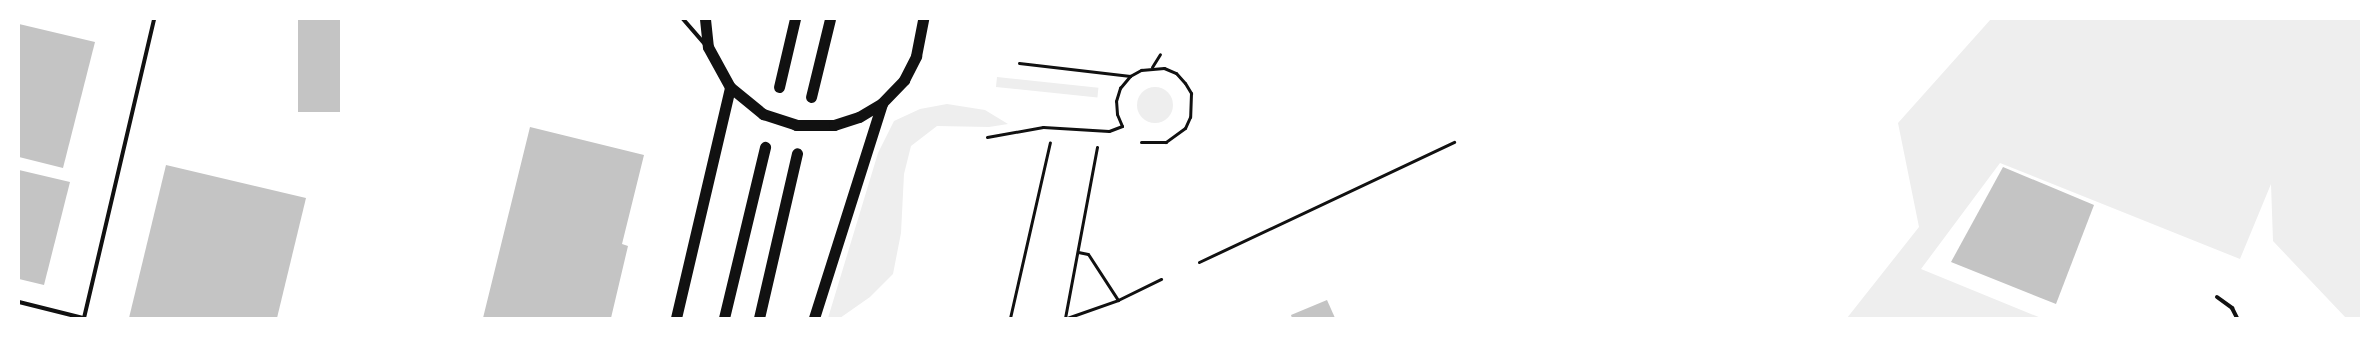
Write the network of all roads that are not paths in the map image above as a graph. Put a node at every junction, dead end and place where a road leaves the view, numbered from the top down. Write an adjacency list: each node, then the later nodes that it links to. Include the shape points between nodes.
1 (154, 19): 29 (street)
2 (683, 19): 7 (street)
3 (705, 19): 7 (highway)
4 (795, 19): 13 (highway)
5 (830, 19): 14 (highway)
6 (923, 19): 15 (highway, via 916,56 904,80)
7 (708, 47): 12 (highway)
8 (1160, 54): 10 (lane)
9 (1019, 63): 11 (lane)
10 (1152, 67): 11 (lane); 18 (lane, via 1176,73 1185,83 1192,105 1185,128 1176,136 1166,142)
11 (1130, 76): 16 (lane, via 1120,88 1116,101 1117,114 1122,126 1109,131 1044,127)
12 (730, 86): 15 (highway, via 763,114 796,126 834,125 859,117); 30 (highway)
13 (779, 87)
14 (811, 97)
15 (882, 103): 33 (highway)
16 (987, 137)
17 (1050, 142): 34 (lane)
18 (1141, 142)
19 (1454, 142): 24 (lane)
20 (765, 147): 31 (highway)
21 (1097, 147): 23 (lane)
22 (797, 153): 32 (highway)
23 (1078, 252): 27 (lane, via 1088,254); 35 (lane)
24 (1199, 262)
25 (1161, 279): 27 (lane)
26 (2217, 297): 36 (street, via 2232,308)
27 (1118, 300): 35 (lane)
28 (19, 302): 29 (street)
29 (83, 318)
30 (676, 318)
31 (724, 318)
32 (759, 318)
33 (814, 318)
34 (1010, 318)
35 (1066, 318)
36 (2237, 318)

